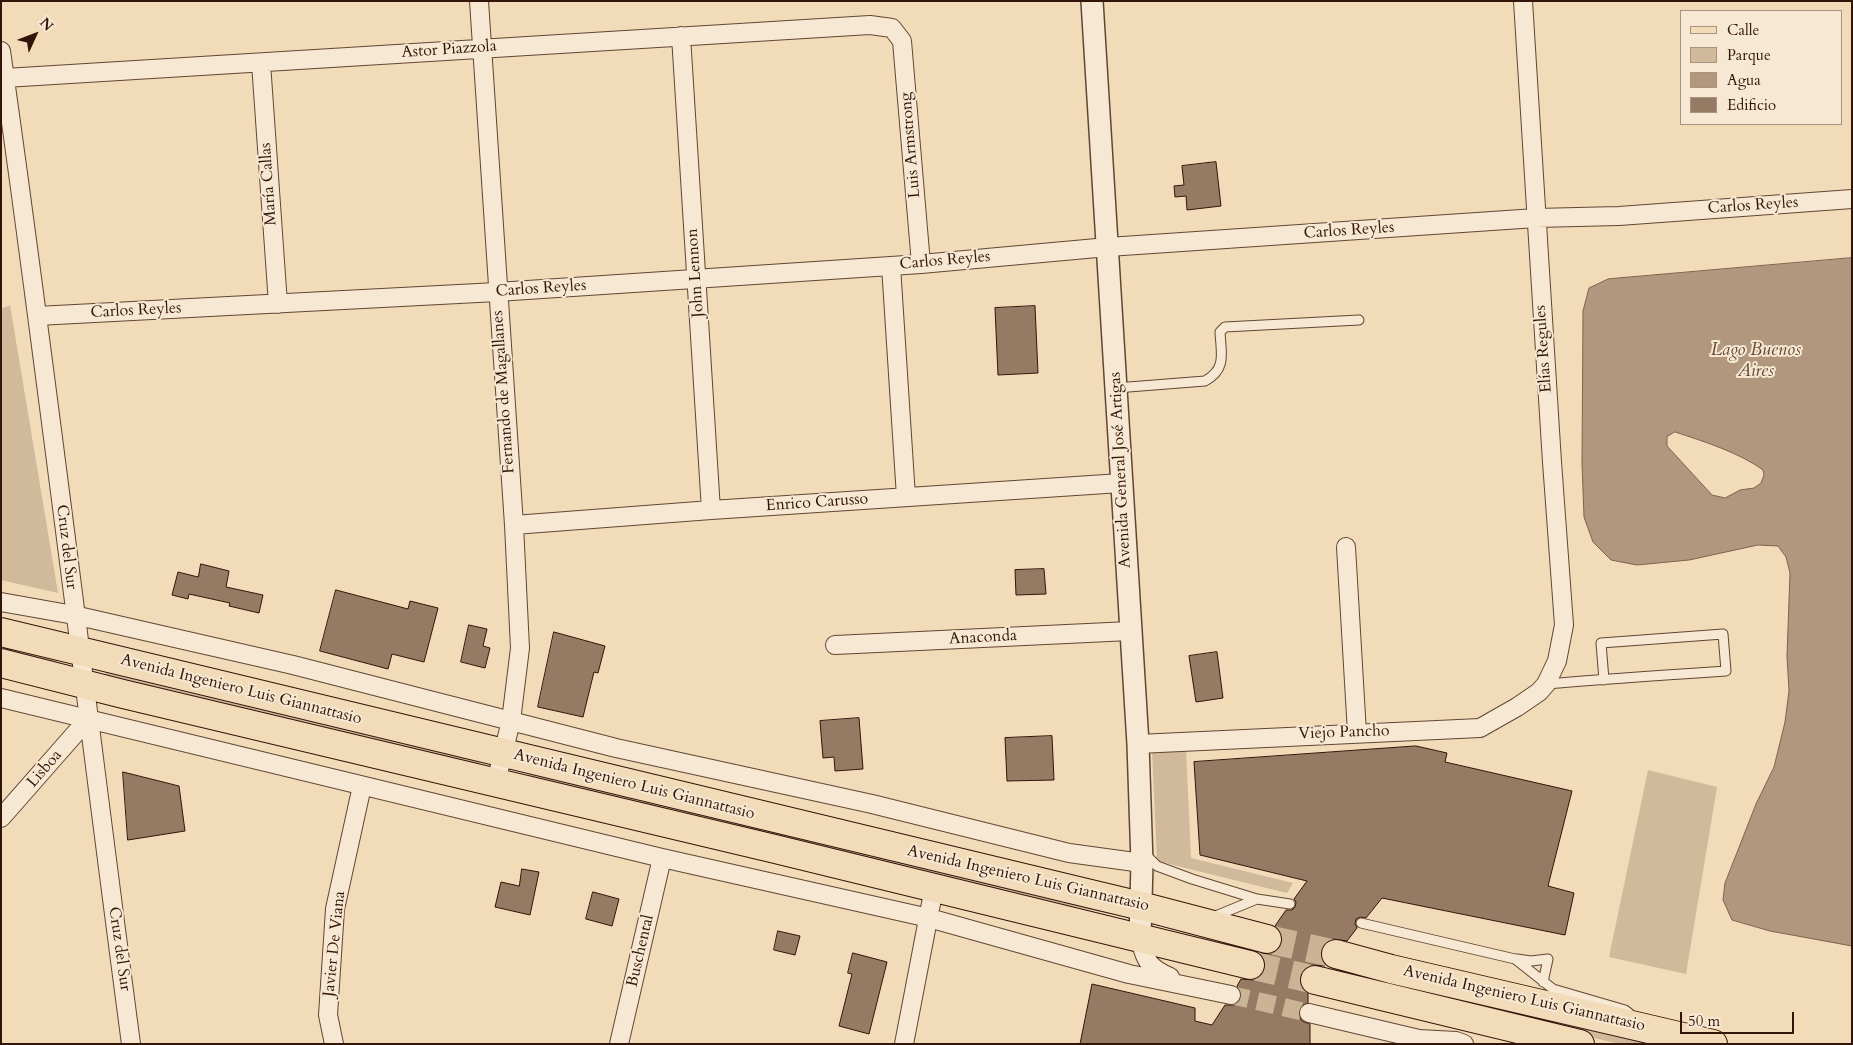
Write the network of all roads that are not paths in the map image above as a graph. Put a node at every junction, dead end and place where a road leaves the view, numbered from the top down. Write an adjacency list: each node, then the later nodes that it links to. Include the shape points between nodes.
1 (479, 1): 6 (street, Fernando de Magallanes)
2 (1092, 1): 12 (street, Avenida General José Artigas)
3 (1523, 1): 11 (street, Elías Regules)
4 (892, 28): 5 (street, Astor Piazzola, via 870,25); 13 (street, Luis Armstrong, via 902,41)
5 (681, 36): 6 (street, Astor Piazzola); 15 (street, John Lennon)
6 (482, 48): 8 (street, Astor Piazzola); 16 (street, Fernando de Magallanes)
7 (1, 50): 9 (street, Cruz del Sur)
8 (261, 63): 9 (street, Astor Piazzola); 17 (street, María Callas)
9 (5, 78): 18 (street, Cruz del Sur)
10 (1852, 199): 11 (street, Carlos Reyles, via 1619,216)
11 (1536, 218): 12 (street, Carlos Reyles); 35 (street, Elías Regules, via 1564,625 1557,661)
12 (1108, 247): 13 (street, Carlos Reyles); 20 (street, Avenida General José Artigas)
13 (921, 264): 14 (street, Carlos Reyles)
14 (891, 266): 15 (street, Carlos Reyles); 22 (street)
15 (696, 279): 16 (street, Carlos Reyles); 23 (street, John Lennon)
16 (497, 292): 17 (street, Carlos Reyles); 24 (street, Fernando de Magallanes)
17 (278, 304): 18 (street, Carlos Reyles)
18 (38, 316): 27 (street, Cruz del Sur)
19 (1359, 320): 20 (lane, via 1225,327 1220,332 1221,364 1210,379)
20 (1116, 388): 21 (street, Avenida General José Artigas)
21 (1121, 483): 22 (street, Enrico Carusso); 28 (street, Avenida General José Artigas)
22 (906, 497): 23 (street, Enrico Carusso)
23 (711, 510): 24 (street, Enrico Carusso)
24 (514, 525): 38 (street, Fernando de Magallanes, via 520,648)
25 (1346, 547): 39 (street)
26 (1, 602): 27 (street, Avenida Ingeniero Luis Giannattasio)
27 (74, 615): 31 (street, Cruz del Sur); 38 (street, Avenida Ingeniero Luis Giannattasio)
28 (1130, 631): 30 (street, Anaconda); 40 (street, Avenida General José Artigas)
29 (1, 632): 31 (main road, Avenida Ingeniero Luis Giannattasio)
30 (835, 645)
31 (80, 651): 34 (street, Cruz del Sur); 42 (main road, Avenida Ingeniero Luis Giannattasio)
32 (1, 663): 34 (main road, Avenida Ingeniero Luis Giannattasio)
33 (1604, 680): 33 (lane, via 1726,671 1723,634 1601,643); 35 (lane)
34 (84, 683): 37 (street, Cruz del Sur); 43 (main road, Avenida Ingeniero Luis Giannattasio)
35 (1543, 688): 39 (street, Viejo Pancho, via 1480,728)
36 (1, 698): 37 (street)
37 (88, 719): 45 (street); 46 (street, Lisboa); 68 (street, Cruz del Sur)
38 (511, 721): 41 (street, Avenida Ingeniero Luis Giannattasio); 42 (street, Fernando de Magallanes)
39 (1357, 733): 40 (street, Viejo Pancho)
40 (1138, 744): 47 (street, Avenida General José Artigas)
41 (616, 748): 44 (street); 47 (street, Avenida Ingeniero Luis Giannattasio, via 872,804 1069,853)
42 (503, 753): 43 (street, Fernando de Magallanes); 44 (main road, Avenida Ingeniero Luis Giannattasio)
43 (496, 782): 49 (main road, Avenida Ingeniero Luis Giannattasio)
44 (625, 783): 52 (main road, Avenida Ingeniero Luis Giannattasio)
45 (362, 786): 48 (street); 69 (street, Javier De Viana, via 335,909 328,1016)
46 (1, 818)
47 (1142, 856): 50 (lane, via 1158,866); 52 (street, Avenida General José Artigas)
48 (662, 858): 53 (street); 70 (street, Buschental)
49 (934, 888): 53 (street); 56 (main road, Avenida Ingeniero Luis Giannattasio)
50 (1257, 899): 51 (lane); 54 (lane)
51 (1290, 904)
52 (1141, 906): 54 (main road, Avenida Ingeniero Luis Giannattasio); 56 (street, Avenida General José Artigas)
53 (929, 918): 63 (street, via 1129,974); 71 (street)
54 (1202, 921): 57 (main road, Avenida Ingeniero Luis Giannattasio)
55 (1362, 923): 59 (lane)
56 (1140, 939): 60 (main road, Avenida Ingeniero Luis Giannattasio); 63 (street, via 1149,965 1160,974)
57 (1267, 939)
58 (1336, 954): 66 (main road, Avenida Ingeniero Luis Giannattasio)
59 (1515, 959): 62 (lane); 62 (lane, via 1548,959)
60 (1250, 966)
61 (1314, 980): 67 (main road, Avenida Ingeniero Luis Giannattasio)
62 (1543, 982): 66 (lane, via 1553,989 1626,1010)
63 (1198, 989): 64 (street)
64 (1231, 995)
65 (1309, 1013): 72 (street, via 1419,1039)
66 (1649, 1028): 74 (main road, Avenida Ingeniero Luis Giannattasio)
67 (1508, 1035): 73 (main road, Avenida Ingeniero Luis Giannattasio)
68 (131, 1044)
69 (334, 1044)
70 (619, 1044)
71 (904, 1044)
72 (1464, 1044)
73 (1580, 1044)
74 (1712, 1044)

